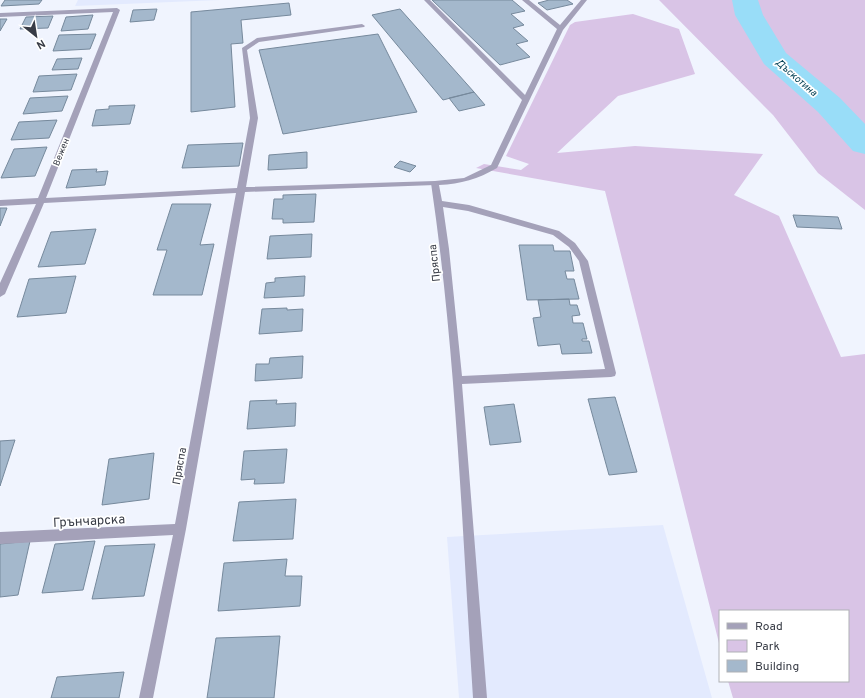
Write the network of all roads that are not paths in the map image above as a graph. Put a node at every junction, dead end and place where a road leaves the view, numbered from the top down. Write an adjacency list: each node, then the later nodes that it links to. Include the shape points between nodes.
1 (427, 0): 7 (street)
2 (525, 0): 6 (street)
3 (584, 0): 6 (street)
4 (0, 15): 10 (street, Вежен, via 117,10)
5 (362, 26): 9 (street, Пряспа, via 257,40 244,49 254,118)
6 (560, 29): 7 (street)
7 (525, 100): 8 (street, via 494,166 479,176 461,182)
8 (435, 183): 9 (street); 12 (street, Пряспа)
9 (241, 190): 10 (street); 15 (street, Пряспа)
10 (41, 201): 11 (street); 13 (street, Вежен)
11 (0, 203)
12 (437, 203): 14 (street, Пряспа, via 445,249); 14 (street, via 469,208 556,233 572,245 583,261 611,372)
13 (0, 294)
14 (457, 380): 18 (street, Пряспа)
15 (180, 529): 16 (street, Грънчарска); 17 (street, Пряспа)
16 (0, 538)
17 (146, 698)
18 (480, 698)

